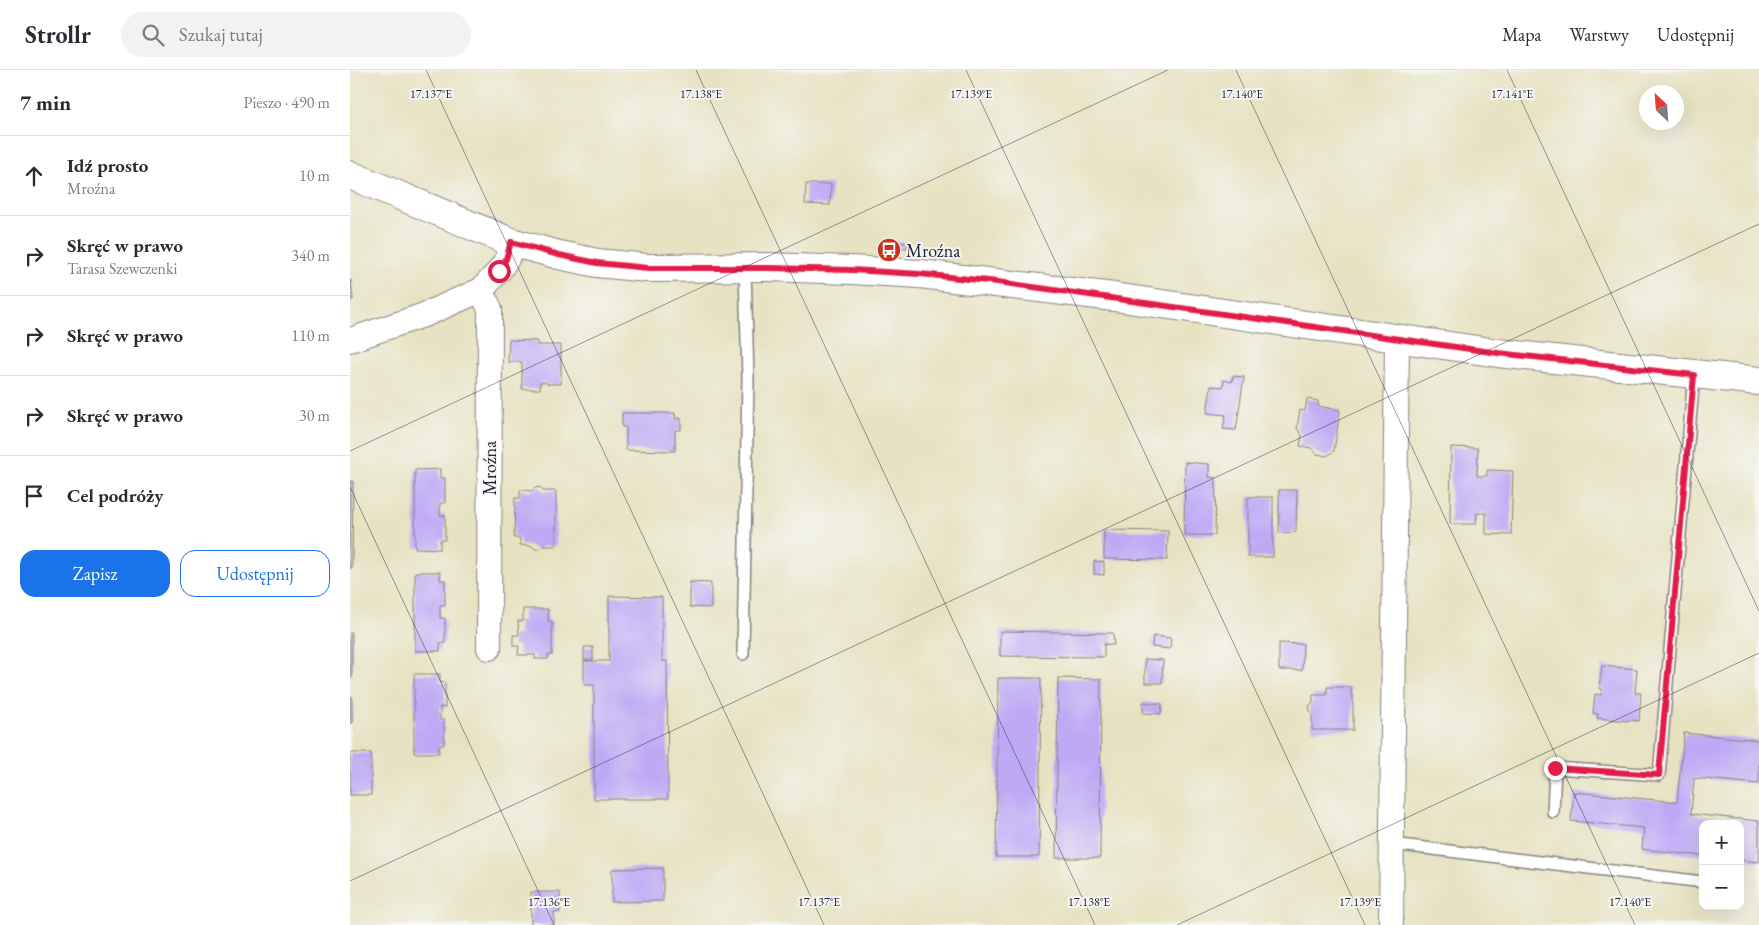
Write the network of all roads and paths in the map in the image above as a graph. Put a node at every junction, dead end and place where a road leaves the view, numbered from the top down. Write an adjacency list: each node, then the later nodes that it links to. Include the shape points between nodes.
1 (350, 175): 2 (street)
2 (511, 242): 3 (street, via 559,255 648,268); 4 (street, via 499,271)
3 (745, 268): 5 (street, via 851,270 998,282); 10 (lane, via 748,379)
4 (481, 290): 6 (street, via 424,315); 9 (street, Mroźna, via 490,309)
5 (1397, 339): 7 (street); 12 (street)
6 (350, 340)
7 (1694, 375): 8 (street); 11 (lane, via 1659,775 1555,768)
8 (1759, 381)
9 (488, 648)
10 (743, 654)
11 (1553, 812)
12 (1392, 844): 13 (lane); 14 (street)
13 (1699, 882)
14 (1391, 925)

